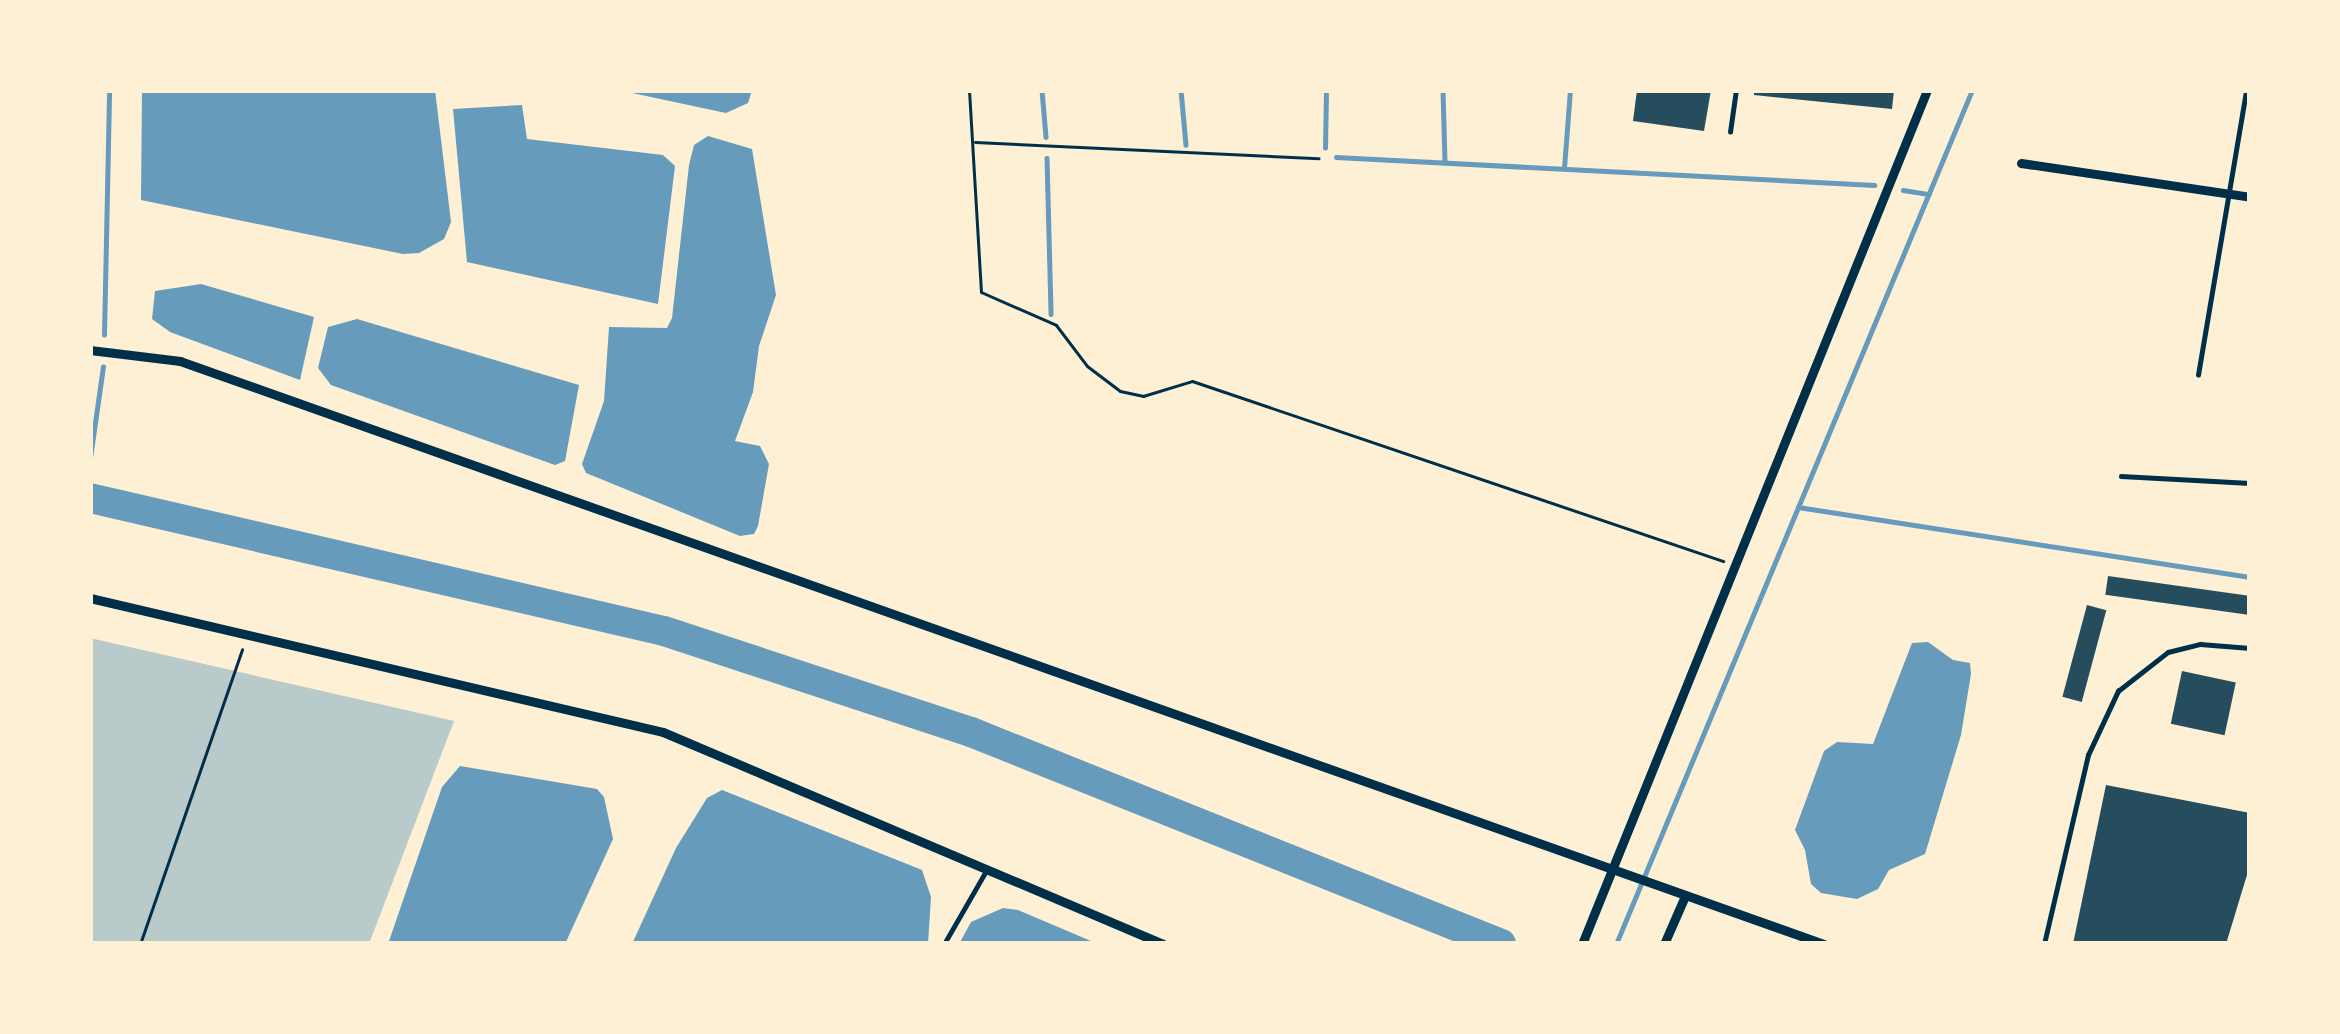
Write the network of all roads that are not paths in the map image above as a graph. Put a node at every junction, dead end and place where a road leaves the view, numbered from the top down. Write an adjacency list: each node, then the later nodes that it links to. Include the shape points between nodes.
1 (1736, 90): 4 (lane)
2 (1927, 90): 15 (street)
3 (2246, 90): 6 (lane)
4 (1730, 132)
5 (2021, 163): 6 (street)
6 (2228, 194): 7 (street); 9 (lane)
7 (2250, 197)
8 (90, 350): 15 (street, via 180,361)
9 (2198, 375)
10 (2121, 476): 11 (lane)
11 (2250, 483)
12 (90, 598): 14 (street, via 662,732)
13 (2250, 648): 22 (lane, via 2200,644 2168,652 2118,691 2088,755)
14 (987, 868): 17 (lane); 18 (street)
15 (1618, 870): 16 (street); 19 (street)
16 (1685, 896): 20 (street); 21 (street)
17 (944, 944)
18 (1163, 944)
19 (1582, 944)
20 (1664, 944)
21 (1824, 944)
22 (2044, 944)

